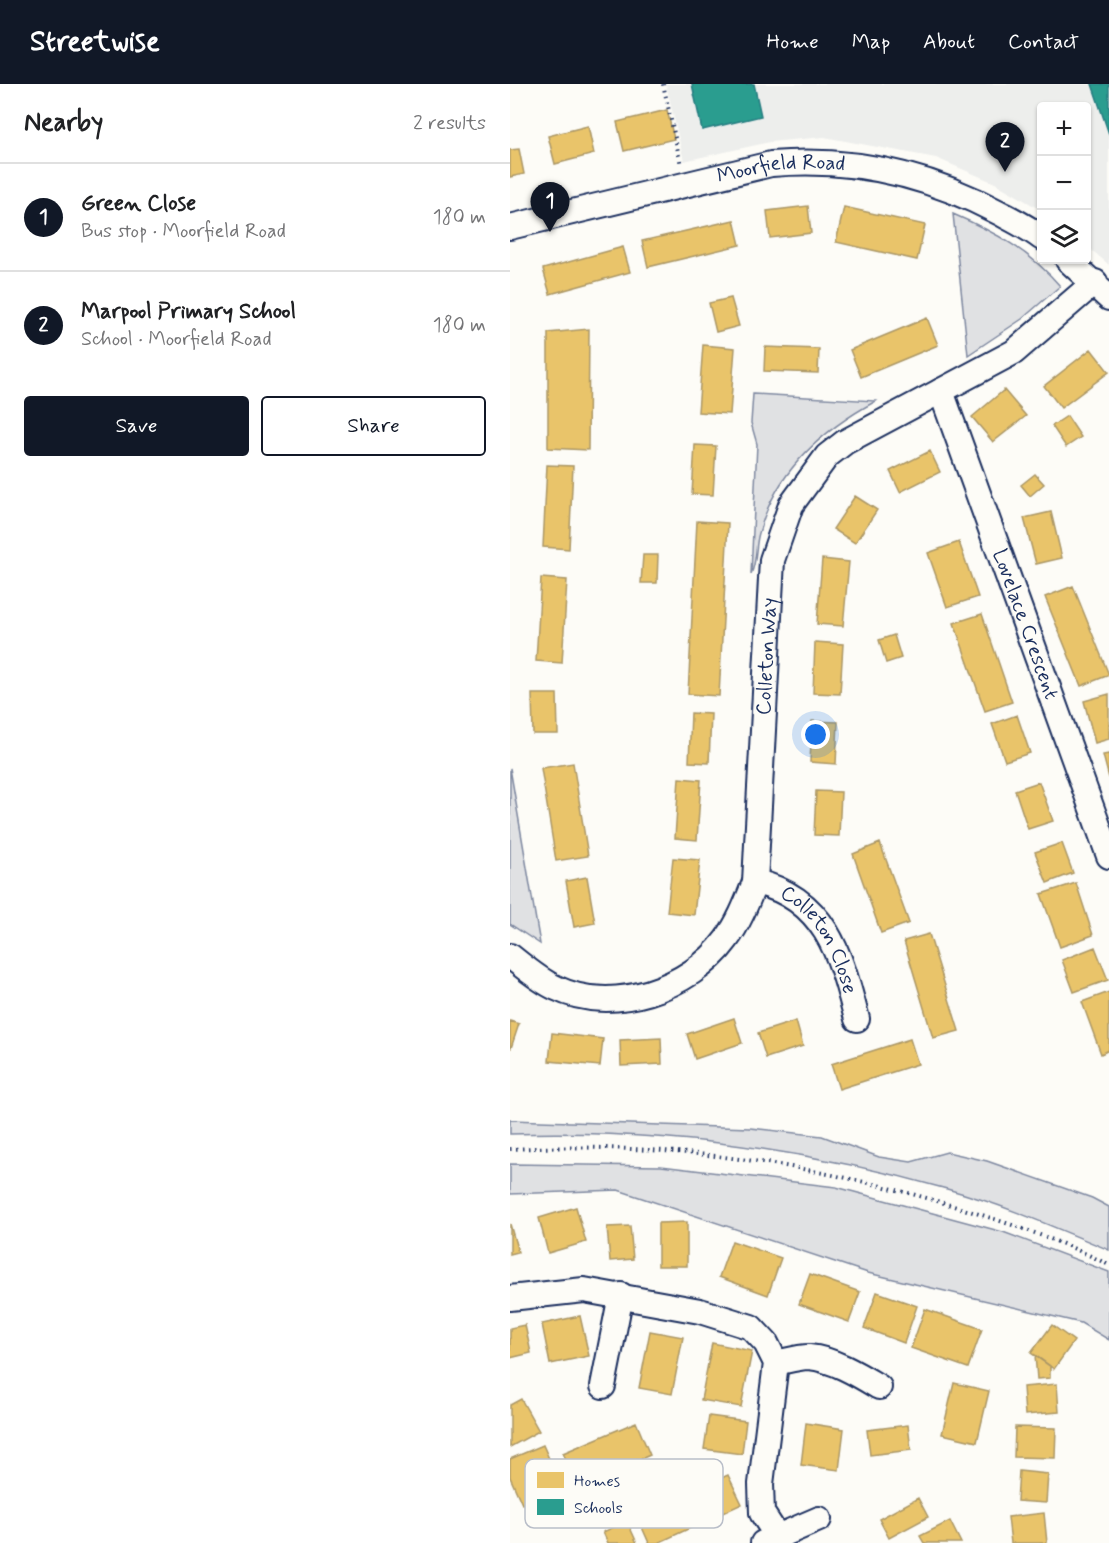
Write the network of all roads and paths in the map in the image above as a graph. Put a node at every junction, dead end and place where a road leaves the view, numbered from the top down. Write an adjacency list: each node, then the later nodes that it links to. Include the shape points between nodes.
1 (663, 84): 2 (path)
2 (685, 185): 3 (street, Moorfield Road); 4 (street, Moorfield Road, via 771,164 848,164 927,181 981,203)
3 (510, 228)
4 (1037, 236)
5 (1073, 264): 6 (street)
6 (1102, 290): 7 (street, Colleton Way, via 1014,352)
7 (941, 391): 8 (street, Lovelace Crescent); 9 (street, Colleton Way, via 845,442 827,456 790,505 772,560)
8 (1109, 856)
9 (755, 882): 10 (street, Colleton Way, via 726,941 700,966 665,988 597,999 556,988); 11 (street, Colleton Close, via 774,886 820,921 840,956)
10 (510, 956)
11 (857, 1019)
12 (510, 1149): 13 (path, via 622,1149 803,1169 922,1195 1012,1225)
13 (1109, 1265)
14 (621, 1295): 15 (street, via 584,1290); 16 (street, via 700,1311 751,1327 766,1343); 17 (street)
15 (510, 1298)
16 (776, 1363): 18 (street, via 803,1357 818,1359); 20 (street, via 761,1484 762,1513)
17 (603, 1386)
18 (879, 1387)
19 (819, 1519): 20 (street)
20 (770, 1540)

